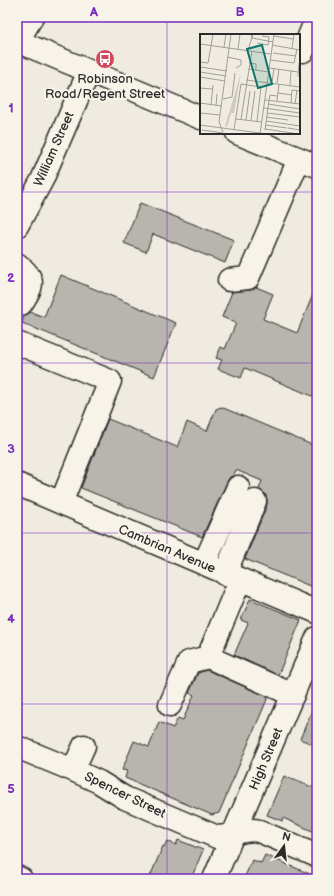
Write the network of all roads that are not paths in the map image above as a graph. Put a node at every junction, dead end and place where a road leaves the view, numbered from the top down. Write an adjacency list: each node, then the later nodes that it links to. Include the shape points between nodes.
1 (32, 17): 3 (street)
2 (317, 17): 4 (street)
3 (17, 41): 5 (street)
4 (303, 51)
5 (89, 71): 6 (street); 9 (street, William Street, via 42,180)
6 (200, 118)
7 (240, 134): 8 (street)
8 (308, 162): 11 (street, via 248,278)
9 (17, 226)
10 (17, 264): 12 (street, via 30,277 31,284 28,294 21,304)
11 (229, 280)
12 (17, 305)
13 (17, 343): 17 (street, via 110,382)
14 (17, 484): 17 (street, Cambrian Avenue)
15 (238, 487): 18 (street)
16 (255, 502): 19 (street)
17 (61, 503): 18 (street, Cambrian Avenue, via 164,557)
18 (199, 568): 19 (street, Cambrian Avenue)
19 (233, 577): 20 (street, Cambrian Avenue); 22 (street)
20 (317, 612)
21 (317, 638): 23 (street, High Street)
22 (208, 657): 23 (street); 24 (street, via 189,662)
23 (293, 694): 28 (street, High Street)
24 (170, 705)
25 (84, 746): 27 (street)
26 (17, 747): 27 (street, Spencer Street)
27 (73, 770): 28 (street, Spencer Street, via 125,798 217,837)
28 (233, 835): 29 (street, Spencer Street, via 252,829); 32 (street, High Street)
29 (317, 856)
30 (17, 877): 31 (street)
31 (21, 879)
32 (214, 879)

